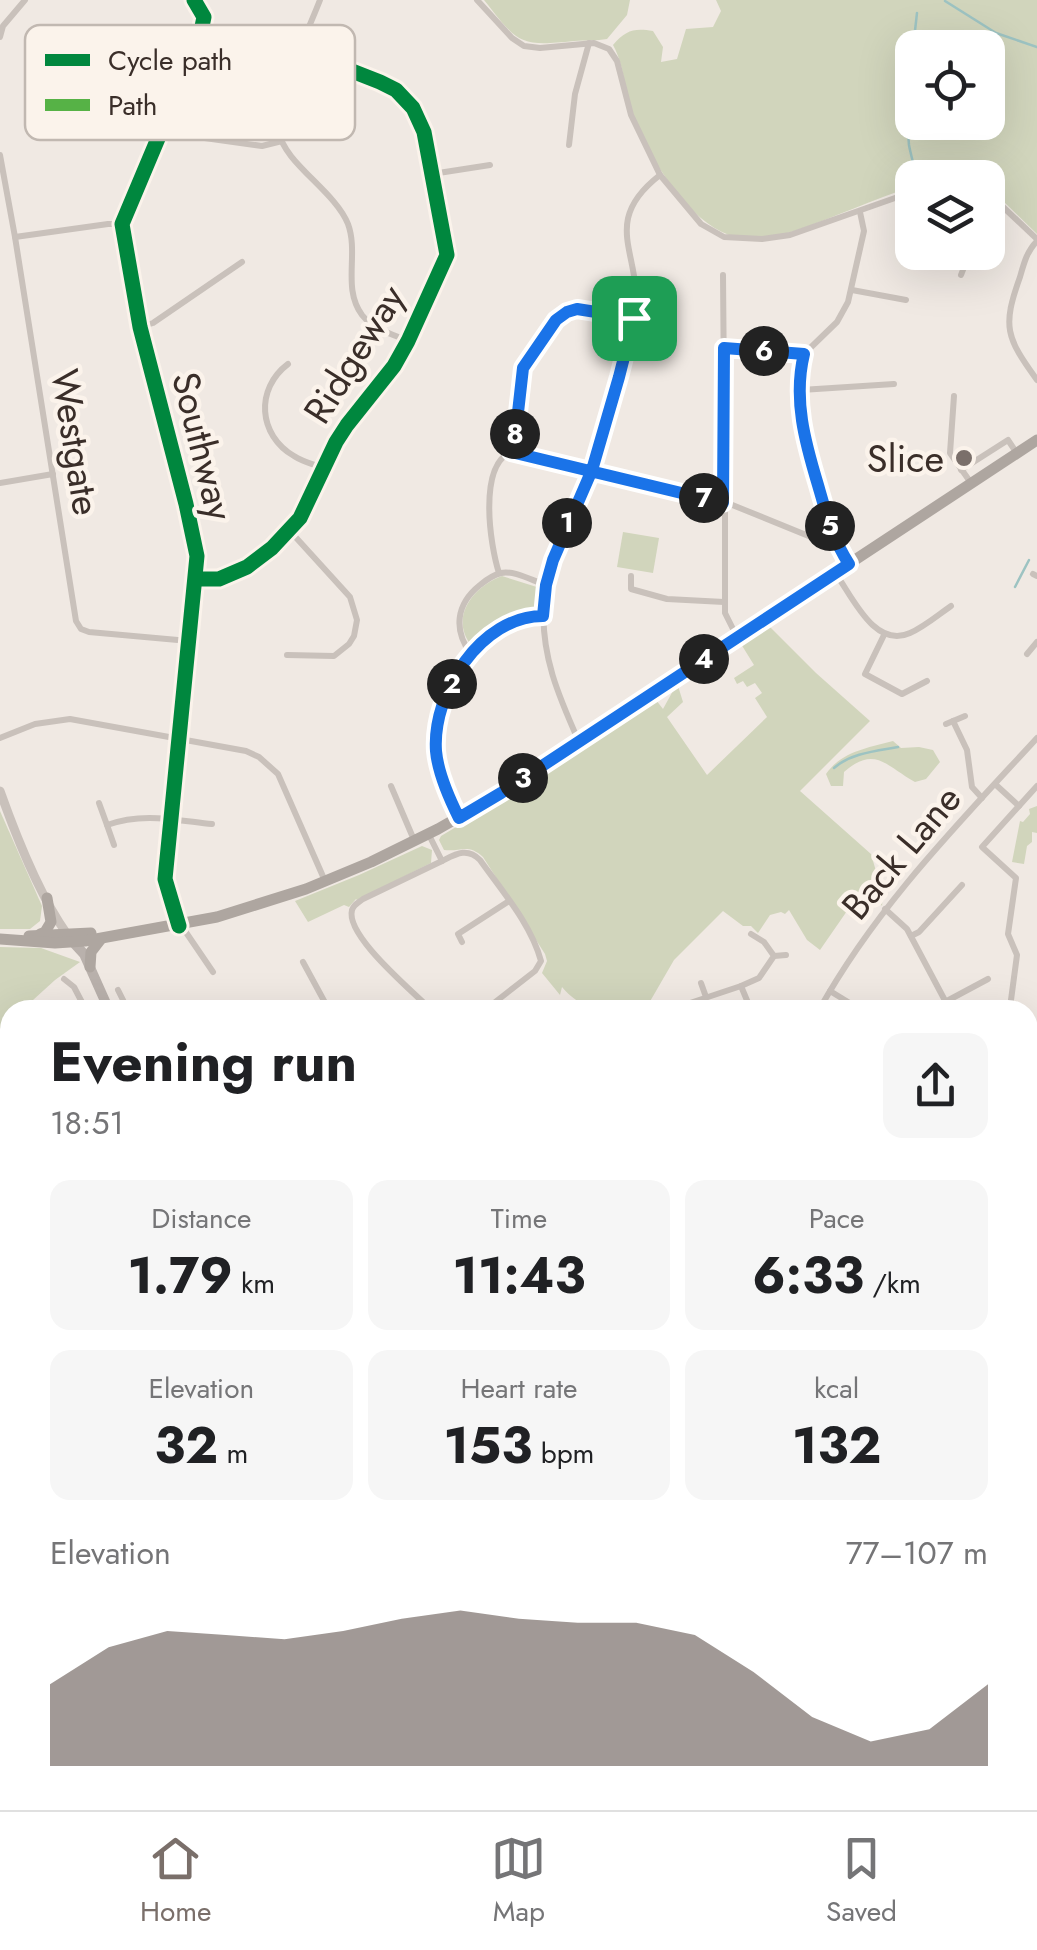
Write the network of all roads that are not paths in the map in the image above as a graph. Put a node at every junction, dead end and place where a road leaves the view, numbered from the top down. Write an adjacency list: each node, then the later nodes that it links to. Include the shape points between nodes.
1 (26, 0): 7 (street)
2 (194, 0): 5 (street)
3 (320, 0): 6 (street)
4 (476, 0): 8 (street, via 524,46)
5 (204, 25)
6 (310, 25)
7 (0, 37)
8 (589, 42): 13 (street, via 574,94); 17 (street, via 614,54 631,115)
9 (355, 72): 16 (street, Ridgeway, via 406,98 420,119)
10 (157, 140): 21 (street)
11 (219, 140): 12 (street, via 262,146)
12 (282, 141): 32 (street, via 348,224 352,291 360,312)
13 (570, 145)
14 (0, 154): 22 (street, Westgate)
15 (490, 165): 16 (street)
16 (432, 174): 32 (street, Ridgeway, via 447,255)
17 (660, 175): 20 (street, via 700,224 724,237 790,235); 30 (street, via 629,214)
18 (895, 199): 20 (street)
19 (1005, 211): 23 (street)
20 (860, 212): 28 (street, via 864,230)
21 (122, 224): 22 (street); 31 (street, Southway)
22 (15, 237): 46 (street, Westgate)
23 (1037, 240): 36 (street, via 1008,320 1012,340)
24 (242, 262): 31 (street)
25 (963, 270): 26 (street)
26 (961, 275)
27 (723, 276): 33 (street)
28 (852, 290): 29 (street); 34 (street, via 836,322)
29 (906, 300)
30 (634, 318): 41 (street, via 577,309 556,320 523,368); 44 (street)
31 (140, 328): 56 (street, Southway, via 194,540)
32 (408, 341): 43 (street, Ridgeway)
33 (724, 348): 34 (street); 49 (street)
34 (804, 354): 38 (street)
35 (288, 364): 43 (street, via 270,382 264,416 273,438 292,456)
36 (1037, 380)
37 (894, 384): 38 (street)
38 (800, 390): 51 (street, via 802,430)
39 (954, 396): 45 (street, via 950,453)
40 (1037, 440): 42 (main road)
41 (511, 452): 44 (street); 54 (street, via 500,459 492,482 490,519)
42 (1017, 453): 45 (street, via 1008,440); 48 (main road)
43 (323, 468): 50 (street, Ridgeway)
44 (592, 470): 49 (street); 57 (street)
45 (961, 470): 48 (street)
46 (53, 474): 47 (street); 63 (street, Westgate, via 78,626)
47 (0, 483)
48 (971, 483): 52 (main road)
49 (724, 503): 51 (street, via 816,538); 58 (street)
50 (290, 532): 56 (street, Ridgeway, via 228,577); 64 (street, via 350,597 358,620 354,636 334,656)
51 (834, 536): 52 (street)
52 (849, 564): 53 (main road)
53 (835, 573): 61 (street); 62 (main road)
54 (500, 574): 57 (street); 65 (street, via 461,607 460,631)
55 (631, 576): 58 (street, via 631,589 666,599)
56 (196, 579): 63 (street, Southway)
57 (546, 585): 60 (street)
58 (724, 602): 62 (street)
59 (950, 606): 61 (street, via 911,633)
60 (543, 616): 65 (street, via 515,620); 71 (street, via 551,676)
61 (884, 635): 66 (street, via 865,674 902,694)
62 (737, 638): 71 (main road)
63 (189, 641): 69 (street, Southway)
64 (286, 654)
65 (472, 654): 79 (street, via 448,690 437,726 436,752)
66 (926, 681)
67 (966, 716): 76 (street, via 949,722 967,750 972,787)
68 (0, 738): 69 (street, via 70,719)
69 (181, 738): 80 (street, Southway); 87 (street, via 246,751 271,766)
70 (1037, 738): 72 (street, Back Lane)
71 (579, 742): 79 (main road)
72 (995, 784): 76 (street, Back Lane); 78 (street)
73 (391, 786): 84 (street)
74 (1037, 786): 78 (street)
75 (0, 790): 89 (street)
76 (982, 798): 91 (street, Back Lane)
77 (99, 803): 82 (street)
78 (1019, 806): 125 (street, via 982,847 1016,878 1008,934 1017,954)
79 (459, 818): 83 (main road)
80 (172, 819): 81 (street); 82 (street, via 132,817); 92 (street, Southway, via 166,879)
81 (212, 824)
82 (107, 825): 85 (street)
83 (428, 834): 84 (main road); 86 (street)
84 (415, 841): 87 (main road)
85 (114, 844)
86 (442, 860): 90 (street, via 474,854); 117 (street, via 363,899 352,912 368,947)
87 (326, 882): 92 (main road)
88 (962, 885): 95 (street)
89 (47, 898): 94 (main road, via 51,922); 97 (street)
90 (508, 901): 100 (street, via 458,934); 118 (street, via 542,961)
91 (885, 909): 95 (street); 111 (street, Back Lane)
92 (180, 926): 96 (main road); 105 (street, Southway)
93 (750, 934): 102 (street)
94 (36, 936): 97 (main road); 99 (main road)
95 (911, 936): 123 (street)
96 (107, 937): 97 (main road); 104 (main road, via 90,952)
97 (70, 938): 99 (main road, via 55,944); 104 (main road)
98 (0, 939): 99 (main road)
99 (16, 940)
100 (462, 942)
101 (786, 955): 102 (street)
102 (774, 956): 109 (street, via 759,978)
103 (302, 962): 116 (street)
104 (90, 967): 114 (main road)
105 (213, 972)
106 (988, 979): 124 (street)
107 (64, 980): 113 (street)
108 (700, 983): 112 (street)
109 (741, 986): 112 (street); 120 (street)
110 (118, 990): 115 (street)
111 (830, 990): 121 (street, Back Lane); 122 (street)
112 (706, 996): 119 (street)
113 (81, 1000)
114 (103, 1000)
115 (123, 1000)
116 (323, 1000)
117 (421, 1000)
118 (497, 1000)
119 (696, 1000)
120 (747, 1000)
121 (825, 1000)
122 (846, 1000)
123 (944, 1000)
124 (949, 1000)
125 (1012, 1000)

